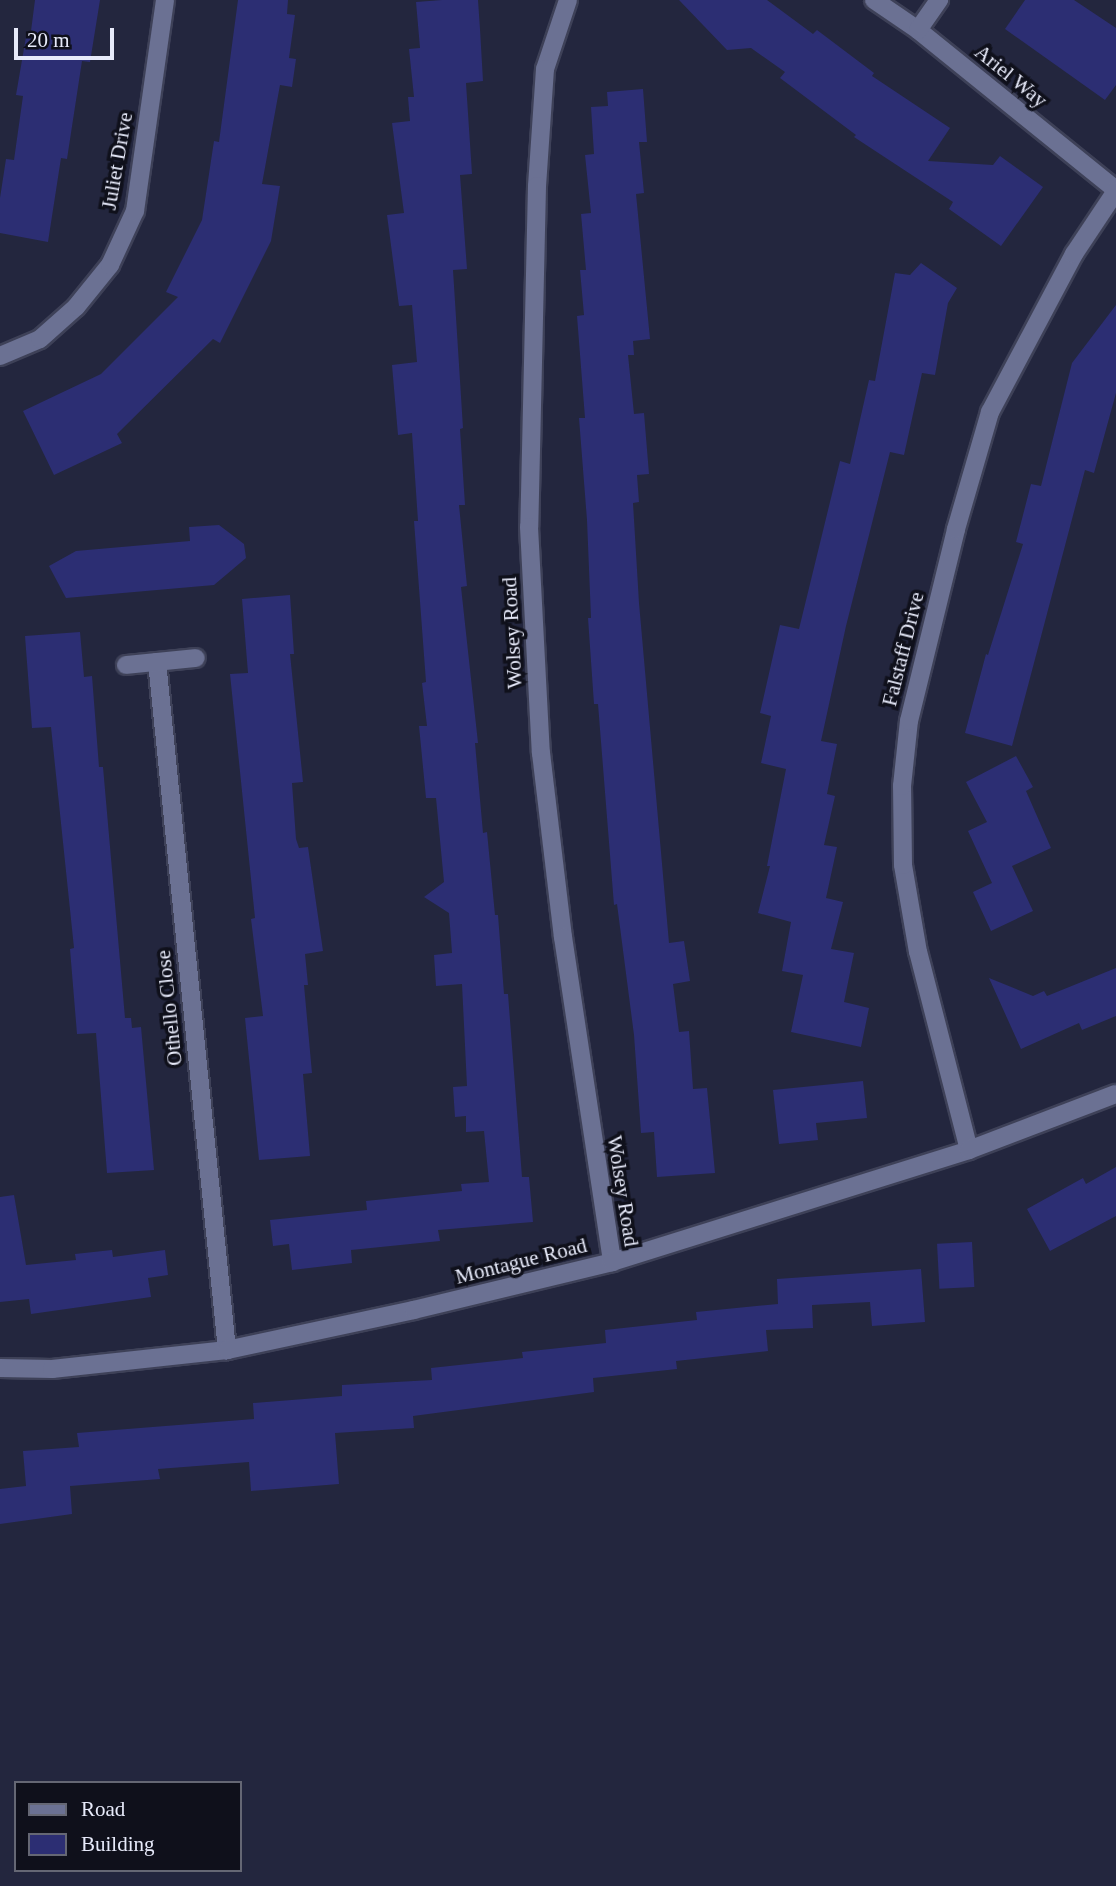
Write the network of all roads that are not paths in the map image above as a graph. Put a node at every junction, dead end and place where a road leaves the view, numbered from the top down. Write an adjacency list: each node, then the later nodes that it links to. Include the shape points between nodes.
1 (165, 0): 7 (street, Juliet Drive, via 135,211 110,265 76,307 40,339)
2 (568, 0): 13 (street, Wolsey Road, via 545,69 537,187 529,527 541,753 563,937)
3 (874, 0): 5 (street, Ariel Way)
4 (939, 0): 5 (street)
5 (918, 30): 6 (street, Ariel Way)
6 (1116, 190): 12 (street, Falstaff Drive, via 1074,254 990,412 909,720 902,786 903,865 918,953)
7 (0, 356)
8 (196, 658): 9 (street)
9 (158, 662): 10 (street); 14 (street, Othello Close)
10 (127, 665)
11 (1116, 1094): 12 (street, Montague Road)
12 (969, 1150): 13 (street, Montague Road)
13 (612, 1262): 14 (street, Montague Road)
14 (227, 1350): 15 (street, Montague Road, via 51,1369)
15 (0, 1368)

